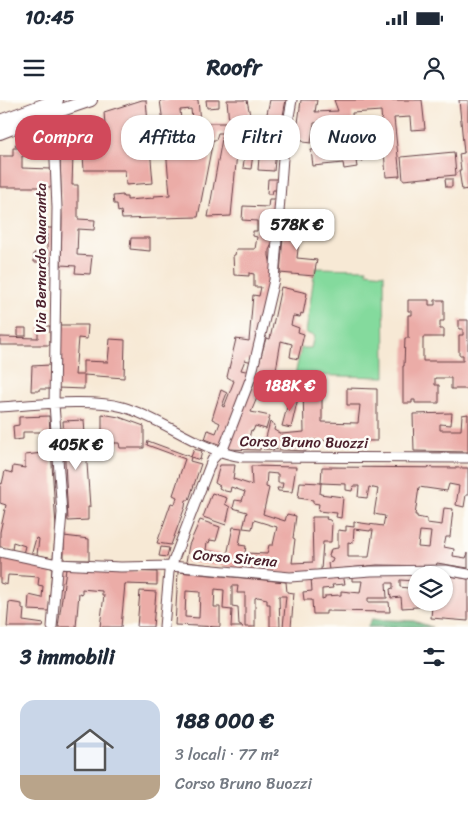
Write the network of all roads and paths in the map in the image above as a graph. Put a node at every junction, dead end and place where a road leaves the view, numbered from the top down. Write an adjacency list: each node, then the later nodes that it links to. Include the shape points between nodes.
1 (91, 100): 3 (main road)
2 (292, 100): 8 (street, via 284,144 274,280 251,377 224,447)
3 (54, 104): 4 (main road); 5 (main road); 6 (street, Via Bernardo Quaranta, via 57,208)
4 (0, 121)
5 (0, 133)
6 (54, 404): 7 (street, Corso Bruno Buozzi); 8 (street, Corso Bruno Buozzi, via 96,403 121,407); 11 (street, Via Bernardo Quaranta, via 62,513)
7 (0, 407)
8 (219, 452): 9 (street, Corso Bruno Buozzi, via 243,457); 12 (street, via 212,460)
9 (468, 458)
10 (0, 552): 11 (street, Corso Sirena)
11 (57, 564): 12 (street, Corso Sirena); 14 (street, Via Bernardo Quaranta)
12 (171, 566): 13 (street, Corso Sirena, via 290,577 371,571 446,570); 15 (street)
13 (468, 574)
14 (52, 627)
15 (164, 627)

